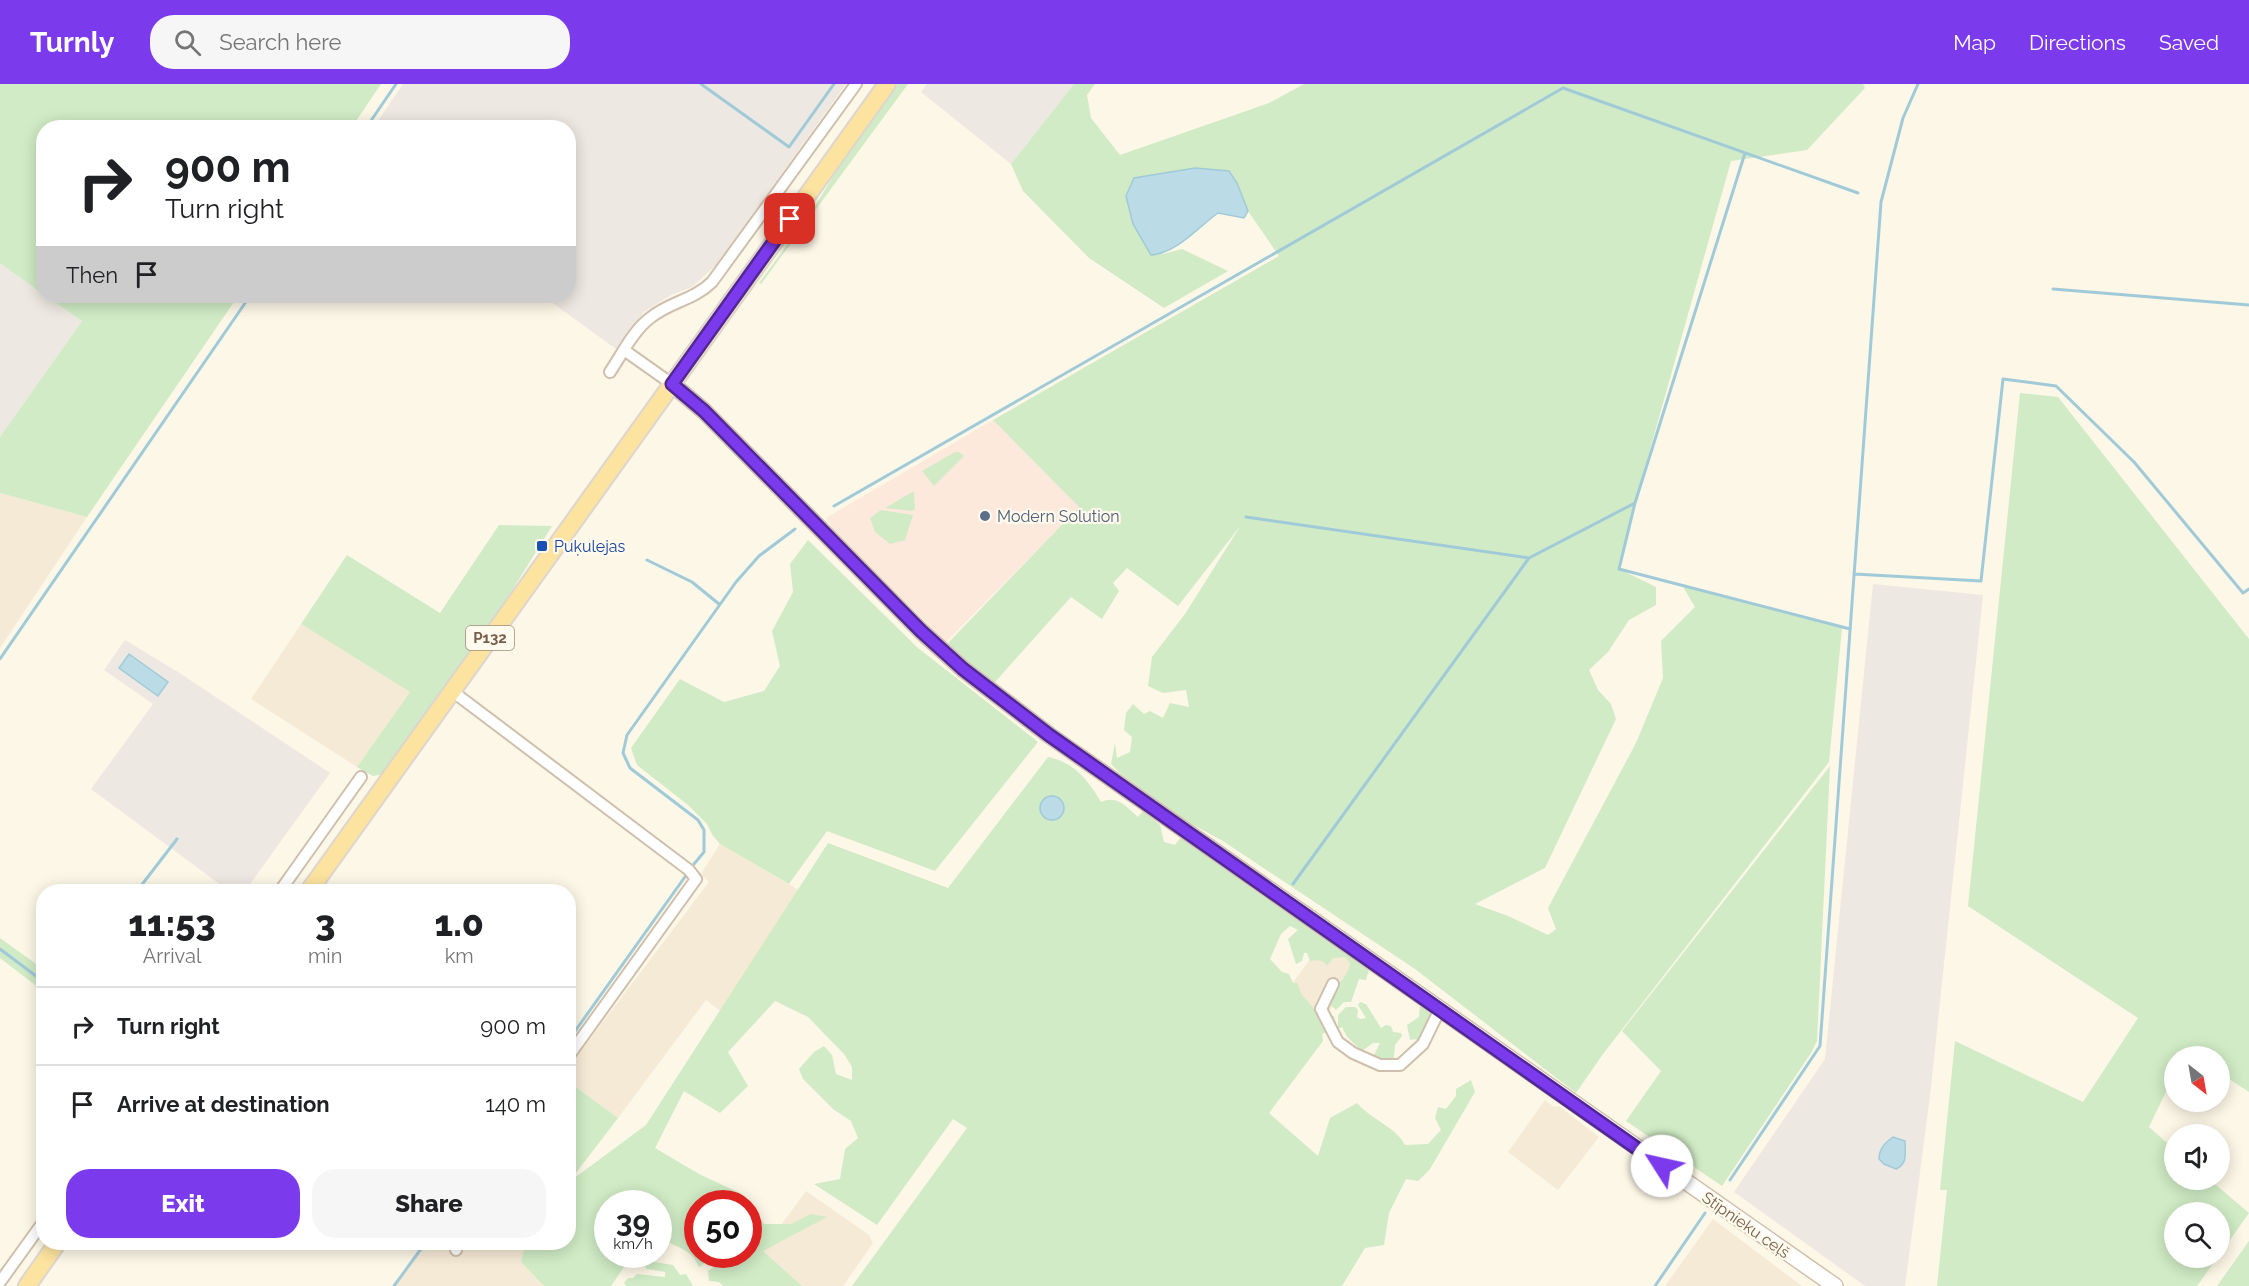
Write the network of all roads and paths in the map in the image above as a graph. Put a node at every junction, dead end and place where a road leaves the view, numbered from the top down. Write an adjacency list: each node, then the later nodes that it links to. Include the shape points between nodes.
1 (856, 84): 3 (street, via 712,282 696,295 650,317)
2 (887, 84): 5 (main road, P132)
3 (624, 350): 4 (street); 5 (street)
4 (610, 372)
5 (672, 384): 6 (main road, P132); 11 (main road, Stīpnieku ceļš, via 704,411 963,669 1049,735)
6 (452, 691): 9 (main road, P132); 12 (street, via 696,879)
7 (361, 777): 8 (street)
8 (285, 884)
9 (314, 884)
10 (1333, 984): 11 (street, via 1322,1009 1338,1042 1380,1065 1400,1065 1423,1044)
11 (1440, 1009): 17 (main road, Stīpnieku ceļš)
12 (576, 1046)
13 (36, 1232): 15 (street)
14 (52, 1250): 16 (main road)
15 (0, 1282)
16 (27, 1286)
17 (1835, 1286)

